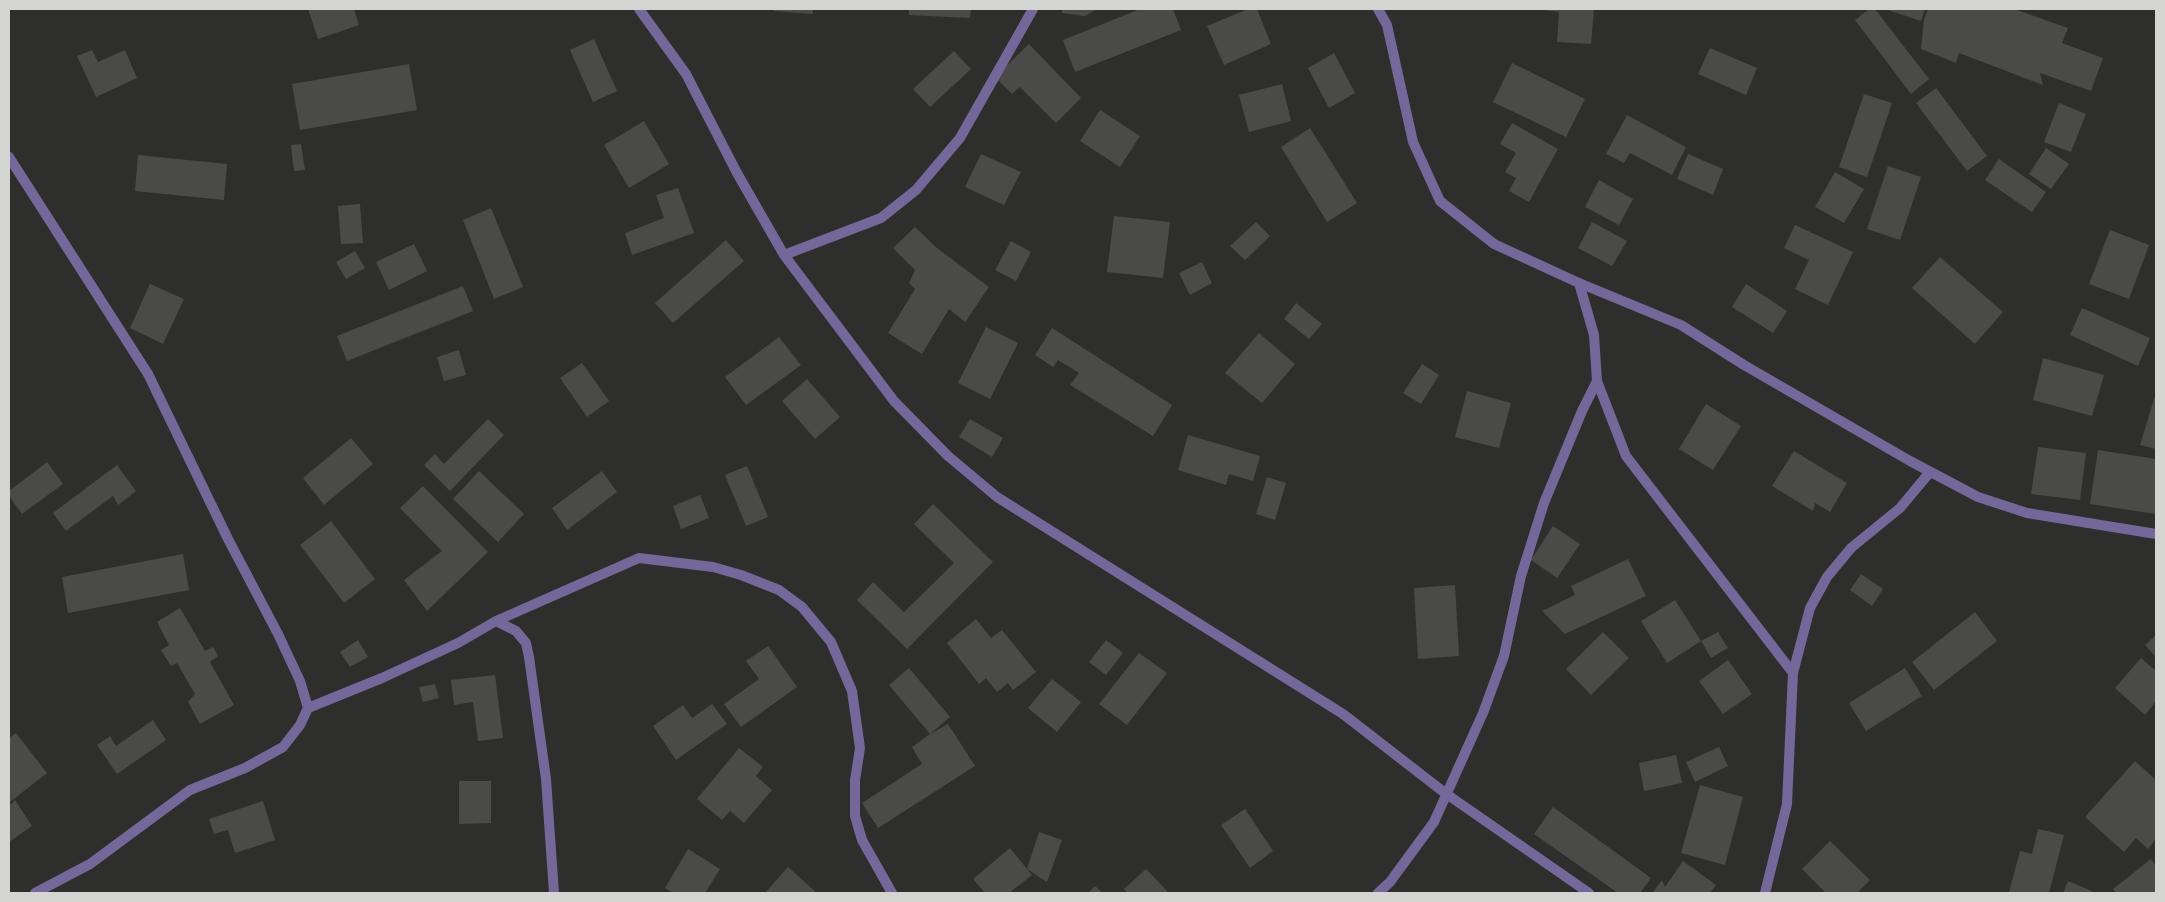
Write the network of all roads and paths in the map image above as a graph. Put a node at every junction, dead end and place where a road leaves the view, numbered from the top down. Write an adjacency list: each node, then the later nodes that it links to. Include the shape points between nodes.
1 (639, 9): 5 (street, via 686,74)
2 (1033, 9): 5 (street, via 960,138 916,190 881,218)
3 (1378, 9): 6 (street, via 1387,25 1413,142 1440,201 1494,244)
4 (9, 160): 12 (street, via 148,374 278,634 300,681)
5 (784, 255): 13 (street, via 894,401 948,456 996,497 1343,714)
6 (1579, 283): 7 (street, via 1594,335); 8 (street, via 1681,325)
7 (1597, 380): 11 (street, via 1626,456); 13 (street, via 1544,503 1521,576 1504,656 1482,714)
8 (1930, 472): 9 (street, via 1978,497 2027,513); 11 (street, via 1900,508 1851,548 1827,577 1810,608)
9 (2156, 534)
10 (496, 621): 12 (street, via 458,643); 15 (street, via 516,630 526,643 529,657 546,779); 16 (street, via 639,558 714,567 779,590 802,607 831,642 852,691 860,748 855,780 855,816 862,840)
11 (1793, 673): 19 (street, via 1787,804)
12 (308, 708): 14 (street, via 283,747 245,768 190,790 90,864)
13 (1445, 793): 17 (street, via 1434,822 1390,882); 18 (street)
14 (35, 893)
15 (554, 893)
16 (892, 893)
17 (1378, 893)
18 (1589, 893)
19 (1765, 893)

